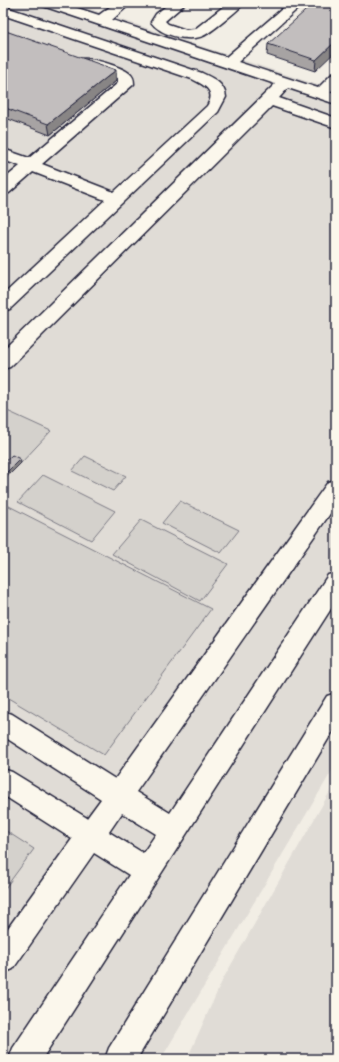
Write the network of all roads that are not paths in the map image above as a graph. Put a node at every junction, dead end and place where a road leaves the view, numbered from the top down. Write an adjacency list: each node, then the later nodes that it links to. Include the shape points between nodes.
1 (48, 3): 6 (lane)
2 (124, 3): 8 (lane)
3 (179, 3): 4 (lane, via 160,17 158,22 163,27 193,34 202,31)
4 (237, 3)
5 (297, 3): 10 (lane)
6 (68, 6): 8 (lane)
7 (3, 10): 9 (lane)
8 (101, 21): 10 (lane)
9 (81, 37): 18 (lane, via 70,53 123,75 126,84); 20 (lane, via 208,81 219,94 213,110)
10 (228, 63): 12 (lane)
11 (336, 78): 13 (lane)
12 (285, 82): 13 (lane); 15 (lane)
13 (320, 94): 14 (lane)
14 (336, 99)
15 (269, 100): 16 (lane); 22 (lane)
16 (336, 123)
17 (3, 154): 18 (lane)
18 (31, 166): 19 (lane); 20 (lane)
19 (3, 189)
20 (118, 199): 21 (lane)
21 (3, 305)
22 (3, 362)
23 (336, 488): 28 (lane)
24 (336, 582): 29 (lane)
25 (336, 704): 34 (lane)
26 (3, 722): 28 (lane)
27 (3, 781): 30 (lane)
28 (119, 796): 29 (lane); 30 (lane)
29 (174, 831): 31 (lane)
30 (91, 835): 31 (lane); 32 (lane)
31 (148, 871): 33 (lane)
32 (3, 959)
33 (24, 1059)
34 (120, 1059)

